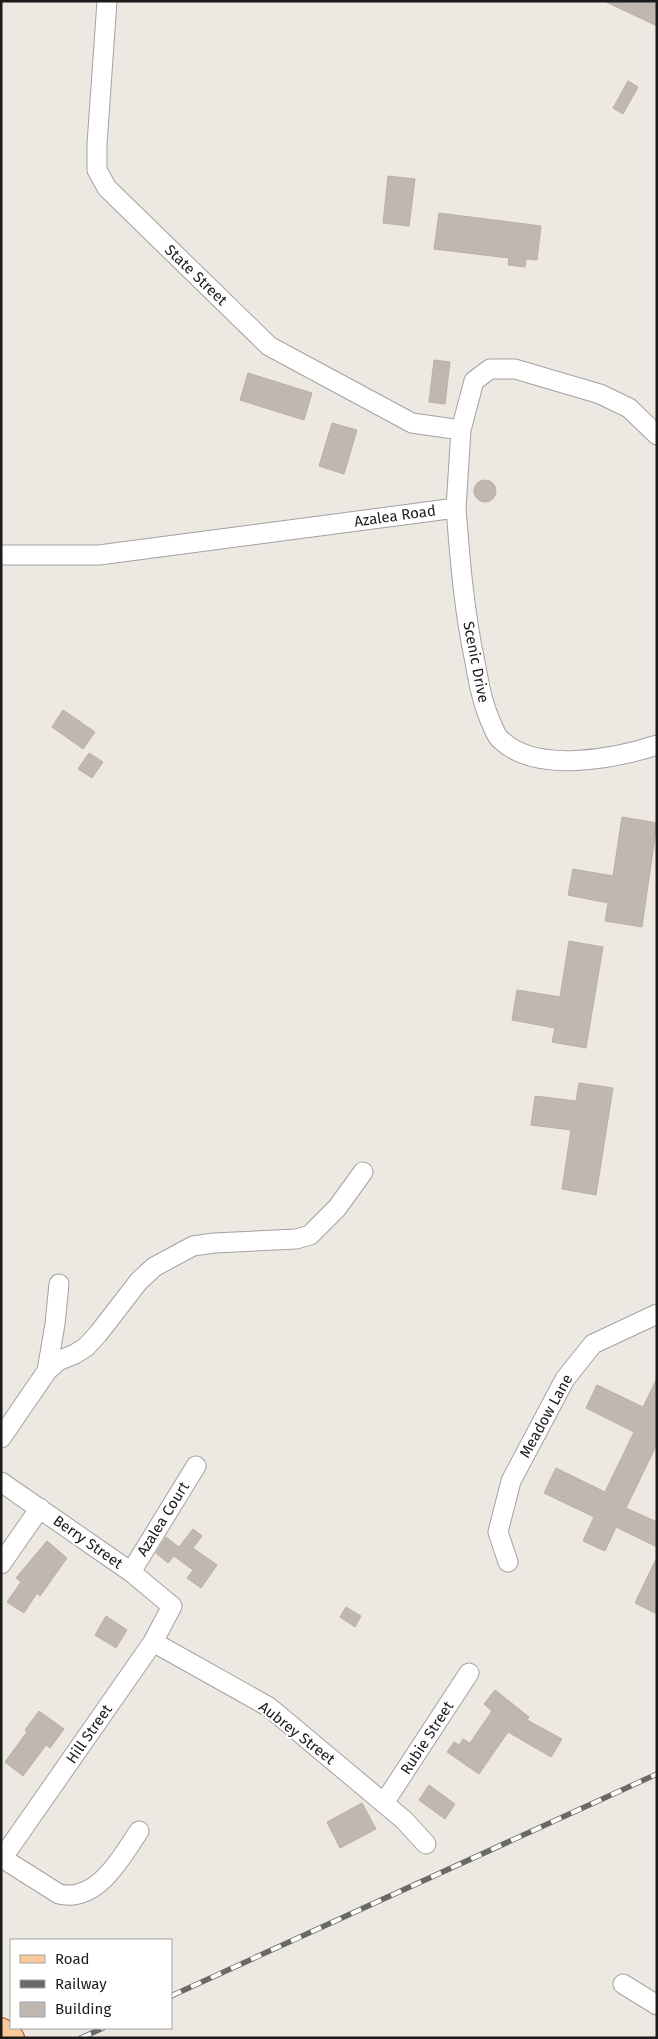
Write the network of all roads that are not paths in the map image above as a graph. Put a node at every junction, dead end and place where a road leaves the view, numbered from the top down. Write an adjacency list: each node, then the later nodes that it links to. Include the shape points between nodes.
1 (107, 1): 2 (street, State Street, via 97,170 107,188 269,346 412,423)
2 (461, 430): 3 (street, Azalea Road, via 474,381 490,369 515,369 600,394 629,408); 4 (street, Azalea Road)
3 (657, 435)
4 (456, 508): 5 (street, Azalea Road, via 99,555); 6 (street, Scenic Drive, via 460,572 471,643 484,708 499,739 516,752 559,762)
5 (1, 555)
6 (657, 745)
7 (363, 1172): 10 (street, via 337,1208 310,1235 192,1246 154,1267 86,1347)
8 (59, 1284): 10 (street)
9 (657, 1314): 15 (street, Meadow Lane, via 592,1344 564,1378 511,1481 498,1532)
10 (46, 1371): 11 (street)
11 (1, 1438)
12 (196, 1466): 17 (street, Azalea Court)
13 (1, 1482): 14 (street, Berry Street)
14 (40, 1508): 16 (street); 17 (street, Berry Street)
15 (508, 1562)
16 (1, 1564)
17 (131, 1572): 18 (street, Berry Street)
18 (172, 1606): 19 (street, Hill Street)
19 (153, 1642): 21 (street, Aubrey Street, via 269,1708); 24 (street, Hill Street)
20 (469, 1672): 21 (street, Rubie Street)
21 (384, 1803): 23 (street, Aubrey Street)
22 (139, 1831): 24 (street, via 115,1867 90,1890 70,1897 59,1894)
23 (426, 1844)
24 (2, 1859)
25 (623, 1984): 26 (street)
26 (657, 2005)
27 (1, 2030): 28 (main road)
28 (12, 2038)

